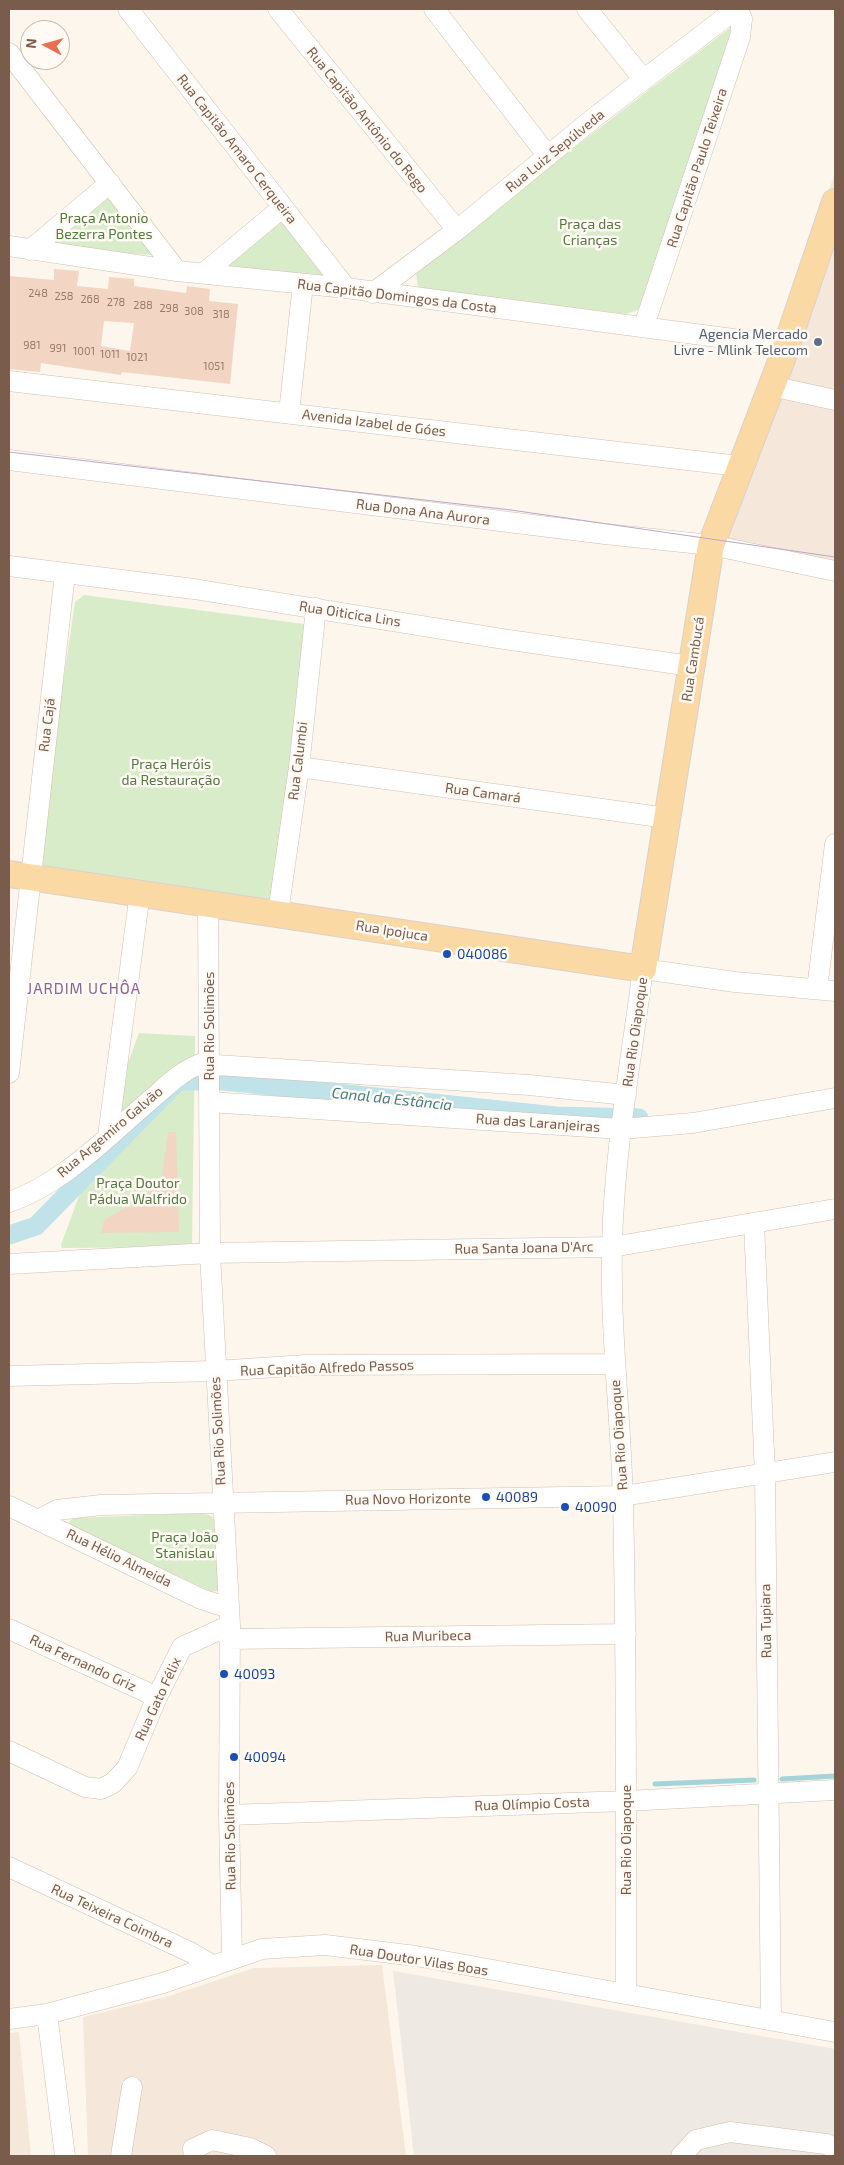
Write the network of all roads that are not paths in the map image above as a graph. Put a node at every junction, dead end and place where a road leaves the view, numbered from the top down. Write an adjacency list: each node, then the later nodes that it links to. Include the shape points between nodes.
1 (128, 9): 11 (street, Rua Capitão Amaro Cerqueira)
2 (278, 9): 12 (street, Rua Capitão Antônio do Rego)
3 (434, 9): 8 (street)
4 (587, 9): 7 (street)
5 (737, 9): 7 (street, Rua Luiz Sepúlveda); 20 (street, Rua Capitão Paulo Teixeira, via 742,19 740,37)
6 (9, 53): 9 (street)
7 (644, 80): 8 (street, Rua Luiz Sepúlveda)
8 (548, 156): 12 (street, Rua Luiz Sepúlveda)
9 (110, 183): 14 (street); 15 (street)
10 (835, 202): 21 (main road, Rua Cambucá)
11 (282, 208): 16 (street); 18 (street, Rua Capitão Amaro Cerqueira)
12 (457, 230): 19 (street, Rua Luiz Sepúlveda)
13 (9, 246): 14 (street, Rua Capitão Domingos da Costa)
14 (30, 250): 15 (street, Rua Capitão Domingos da Costa)
15 (177, 270): 16 (street, Rua Capitão Domingos da Costa)
16 (204, 273): 17 (street, Rua Capitão Domingos da Costa)
17 (303, 284): 18 (street, Rua Capitão Domingos da Costa); 25 (street)
18 (346, 288): 19 (street, Rua Capitão Domingos da Costa)
19 (373, 292): 20 (street, Rua Capitão Domingos da Costa)
20 (644, 326): 21 (street, Rua Capitão Domingos da Costa)
21 (784, 353): 23 (main road, Rua Cambucá)
22 (9, 382): 25 (street, Avenida Izabel de Góes)
23 (771, 386): 24 (street); 27 (main road, Rua Cambucá)
24 (835, 400)
25 (289, 413): 27 (street, Avenida Izabel de Góes)
26 (9, 460): 28 (street, Rua Dona Ana Aurora)
27 (739, 466): 28 (main road, Rua Cambucá)
28 (711, 545): 30 (street, Rua Dona Ana Aurora); 33 (main road, Rua Cambucá)
29 (9, 566): 31 (street, Rua Oiticica Lins)
30 (835, 571)
31 (65, 573): 32 (street, Rua Oiticica Lins); 37 (street, Rua Cajá)
32 (316, 608): 33 (street, Rua Oiticica Lins); 34 (street, Rua Calumbi)
33 (691, 666): 35 (main road, Rua Cambucá)
34 (298, 767): 35 (street, Rua Camará); 40 (street, Rua Calumbi)
35 (667, 818): 41 (main road, Rua Cambucá)
36 (835, 844): 42 (street)
37 (19, 875): 38 (main road, Rua Ipojuca); 44 (street, Rua Cajá)
38 (140, 892): 39 (main road, Rua Ipojuca); 49 (street)
39 (208, 904): 40 (main road, Rua Ipojuca); 43 (street, Rua Rio Solimões)
40 (278, 913): 41 (main road, Rua Ipojuca)
41 (644, 969): 42 (street, Rua Ipojuca); 46 (street, Rua Rio Oiapoque)
42 (826, 991)
43 (210, 1066): 45 (street, Rua Rio Solimões); 46 (street, via 529,1085); 49 (street, Rua Argemiro Galvão, via 189,1068 176,1076)
44 (9, 1073)
45 (209, 1098): 48 (street, Rua das Laranjeiras); 54 (street, Rua Rio Solimões)
46 (626, 1098): 48 (street, Rua Rio Oiapoque)
47 (835, 1098): 48 (street, Rua das Laranjeiras, via 693,1123)
48 (622, 1128): 53 (street, Rua Rio Oiapoque)
49 (108, 1136): 50 (street, Rua Argemiro Galvão, via 54,1179)
50 (9, 1202)
51 (835, 1209): 52 (street, Rua Santa Joana D'Arc)
52 (754, 1223): 53 (street, Rua Santa Joana D'Arc); 60 (street, Rua Tupiara)
53 (612, 1247): 54 (street, Rua Santa Joana D'Arc); 56 (street, Rua Rio Oiapoque)
54 (210, 1253): 55 (street); 57 (street, Rua Rio Solimões)
55 (9, 1264)
56 (614, 1364): 57 (street, Rua Capitão Alfredo Passos, via 306,1365); 61 (street, Rua Rio Oiapoque)
57 (215, 1371): 58 (street, Rua Capitão Alfredo Passos); 62 (street, Rua Rio Solimões)
58 (9, 1376)
59 (835, 1462): 60 (street, Rua Novo Horizonte)
60 (765, 1475): 61 (street, Rua Novo Horizonte); 71 (street, Rua Tupiara)
61 (623, 1496): 62 (street, Rua Novo Horizonte); 67 (street, Rua Rio Oiapoque)
62 (222, 1503): 64 (street, Rua Novo Horizonte, via 101,1505 57,1510); 65 (street, Rua Rio Solimões)
63 (9, 1506): 64 (street, Rua Hélio Almeida)
64 (40, 1519): 65 (street, Rua Hélio Almeida, via 201,1598)
65 (230, 1624): 67 (street, Rua Muribeca); 68 (street, Rua Gato Félix, via 182,1647); 73 (street, Rua Rio Solimões)
66 (9, 1629): 68 (street, Rua Fernando Griz)
67 (626, 1634): 72 (street, Rua Rio Oiapoque)
68 (156, 1697): 69 (street, Rua Gato Félix, via 127,1768 113,1783 101,1789 85,1787)
69 (9, 1751)
70 (835, 1790): 71 (street, Rua Olímpio Costa)
71 (768, 1793): 72 (street, Rua Olímpio Costa); 79 (street, Rua Tupiara)
72 (626, 1801): 73 (street, Rua Olímpio Costa); 76 (street, Rua Rio Oiapoque)
73 (228, 1815): 75 (street, Rua Rio Solimões)
74 (9, 1867): 75 (street, Rua Teixeira Coimbra, via 192,1953)
75 (223, 1962): 76 (street, Rua Doutor Vilas Boas, via 277,1947 325,1945 416,1956); 77 (street, Rua Doutor Vilas Boas, via 162,1984)
76 (626, 1993): 79 (street, Rua Doutor Vilas Boas)
77 (48, 2014): 78 (street, Rua Doutor Vilas Boas); 83 (street)
78 (9, 2019)
79 (771, 2020): 80 (street, Rua Doutor Vilas Boas)
80 (835, 2032)
81 (132, 2087): 84 (street)
82 (827, 2149): 87 (street, via 730,2132 696,2140)
83 (65, 2156)
84 (121, 2156)
85 (194, 2156): 86 (street, via 193,2149 212,2140 250,2148)
86 (266, 2156)
87 (681, 2156)

